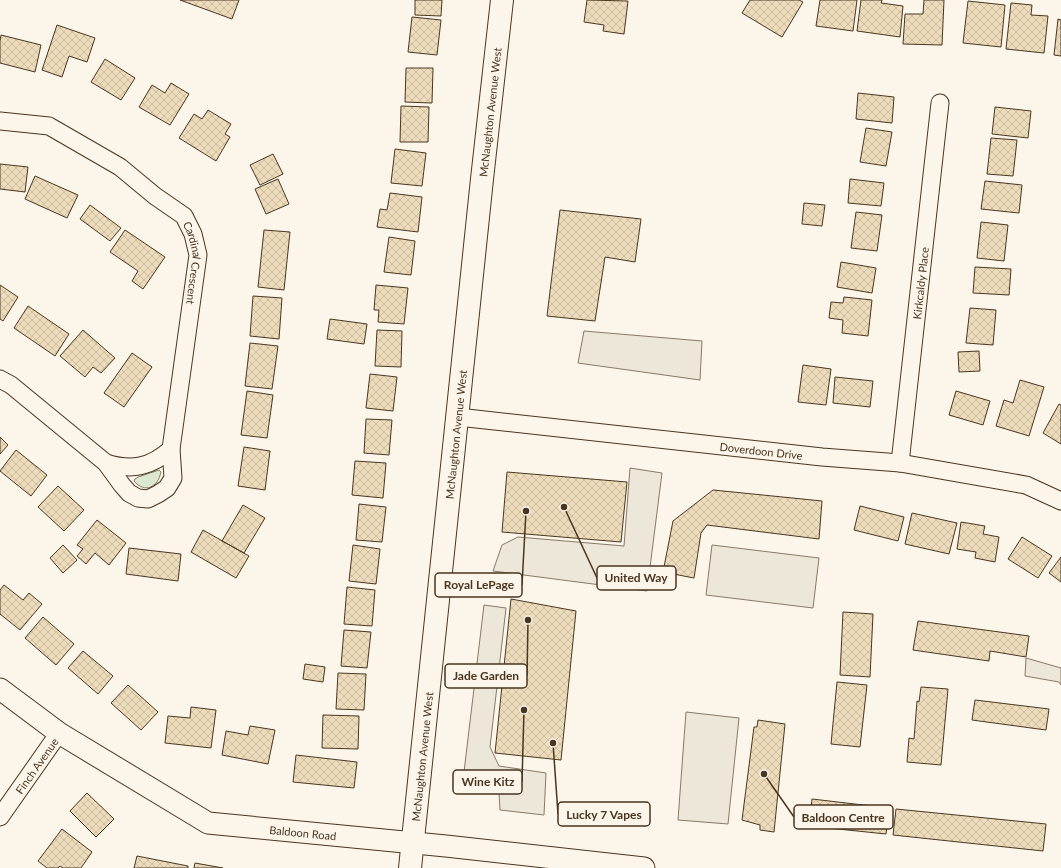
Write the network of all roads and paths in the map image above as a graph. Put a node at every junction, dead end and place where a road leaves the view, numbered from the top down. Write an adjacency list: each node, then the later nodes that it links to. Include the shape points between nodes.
1 (502, 0): 5 (main road, McNaughton Avenue West)
2 (940, 103): 8 (street, Kirkcaldy Place)
3 (0, 121): 6 (street, Cardinal Crescent, via 49,126 120,167 184,216 193,234 198,255)
4 (0, 379): 7 (street, Cardinal Crescent, via 11,385)
5 (458, 417): 8 (street, Doverdoon Drive, via 822,457); 13 (main road, McNaughton Avenue West)
6 (171, 449): 7 (street, Cardinal Crescent, via 155,462 144,465 129,468); 7 (street, Cardinal Crescent, via 173,478 167,488 148,499 138,498 129,493)
7 (106, 463)
8 (900, 463): 9 (street, Doverdoon Drive, via 1026,485)
9 (1061, 501)
10 (0, 690): 11 (street, Baldoon Road)
11 (59, 733): 12 (street, Finch Avenue); 13 (street, Baldoon Road, via 208,824)
12 (0, 817)
13 (413, 843): 14 (main road, McNaughton Avenue West); 15 (street, Baldoon Road)
14 (410, 868)
15 (644, 868)

